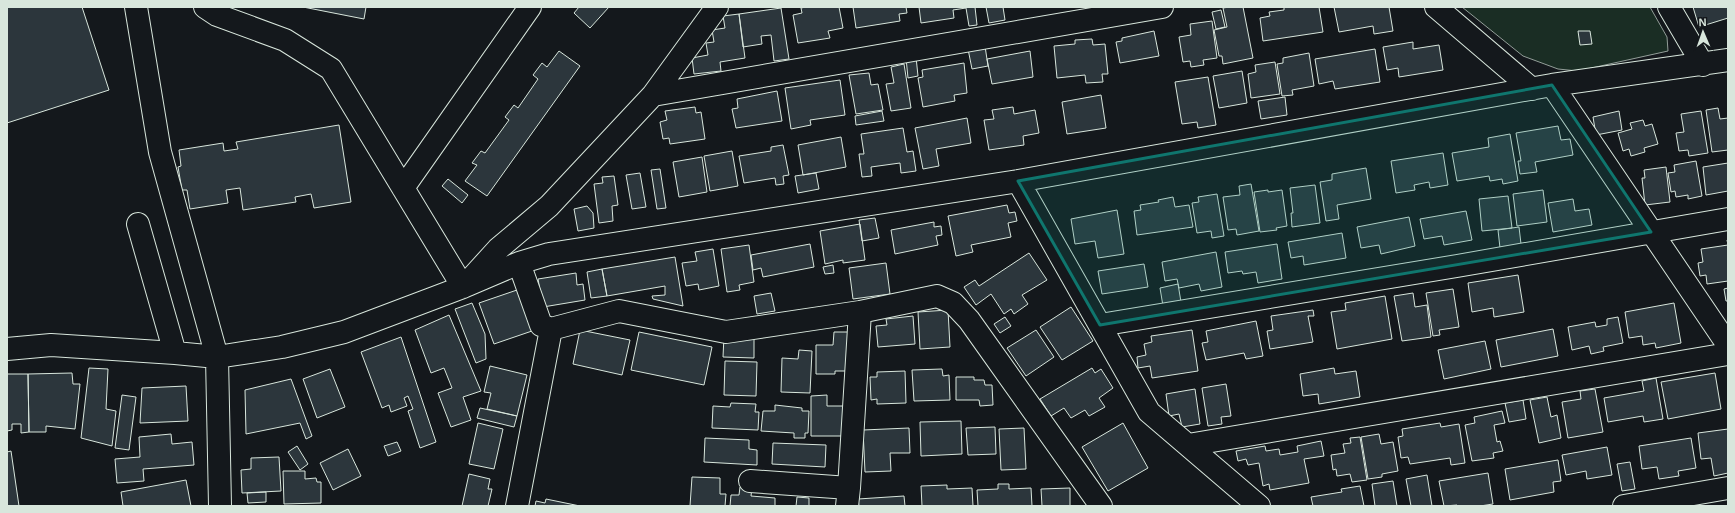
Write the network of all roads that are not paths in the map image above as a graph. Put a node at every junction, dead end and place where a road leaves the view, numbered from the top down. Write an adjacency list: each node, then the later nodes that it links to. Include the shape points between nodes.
1 (136, 7): 26 (street, via 160,152)
2 (205, 7): 13 (street, via 217,15 285,40 331,69)
3 (530, 7): 13 (street)
4 (717, 7): 11 (street)
5 (1162, 7): 11 (street)
6 (1436, 7): 10 (street)
7 (1669, 7): 9 (street)
8 (1728, 60): 9 (street)
9 (1703, 64): 10 (street)
10 (1542, 87): 12 (street); 16 (street)
11 (653, 95): 18 (street, via 549,206 498,249)
12 (1018, 181): 17 (street, via 549,254); 20 (street)
13 (403, 188): 18 (street)
14 (1728, 219): 16 (street)
15 (138, 224): 24 (street)
16 (1651, 232): 20 (street); 22 (street)
17 (520, 263): 18 (street); 21 (street, via 541,325)
18 (463, 287): 26 (street, via 344,332 282,347)
19 (860, 312): 21 (street, via 726,332 619,311); 30 (street); 33 (street, via 937,296 953,303 969,320)
20 (1100, 325): 27 (street, via 1149,412)
21 (551, 330): 32 (street)
22 (1728, 345)
23 (7, 349): 24 (street, via 51,345)
24 (175, 352): 26 (street)
25 (1728, 354): 27 (street)
26 (217, 357): 31 (street)
27 (1188, 445): 34 (street)
28 (750, 481): 30 (street)
29 (1728, 488): 35 (street)
30 (848, 497)
31 (220, 506)
32 (517, 506)
33 (1101, 506)
34 (1259, 506)
35 (1624, 506)

